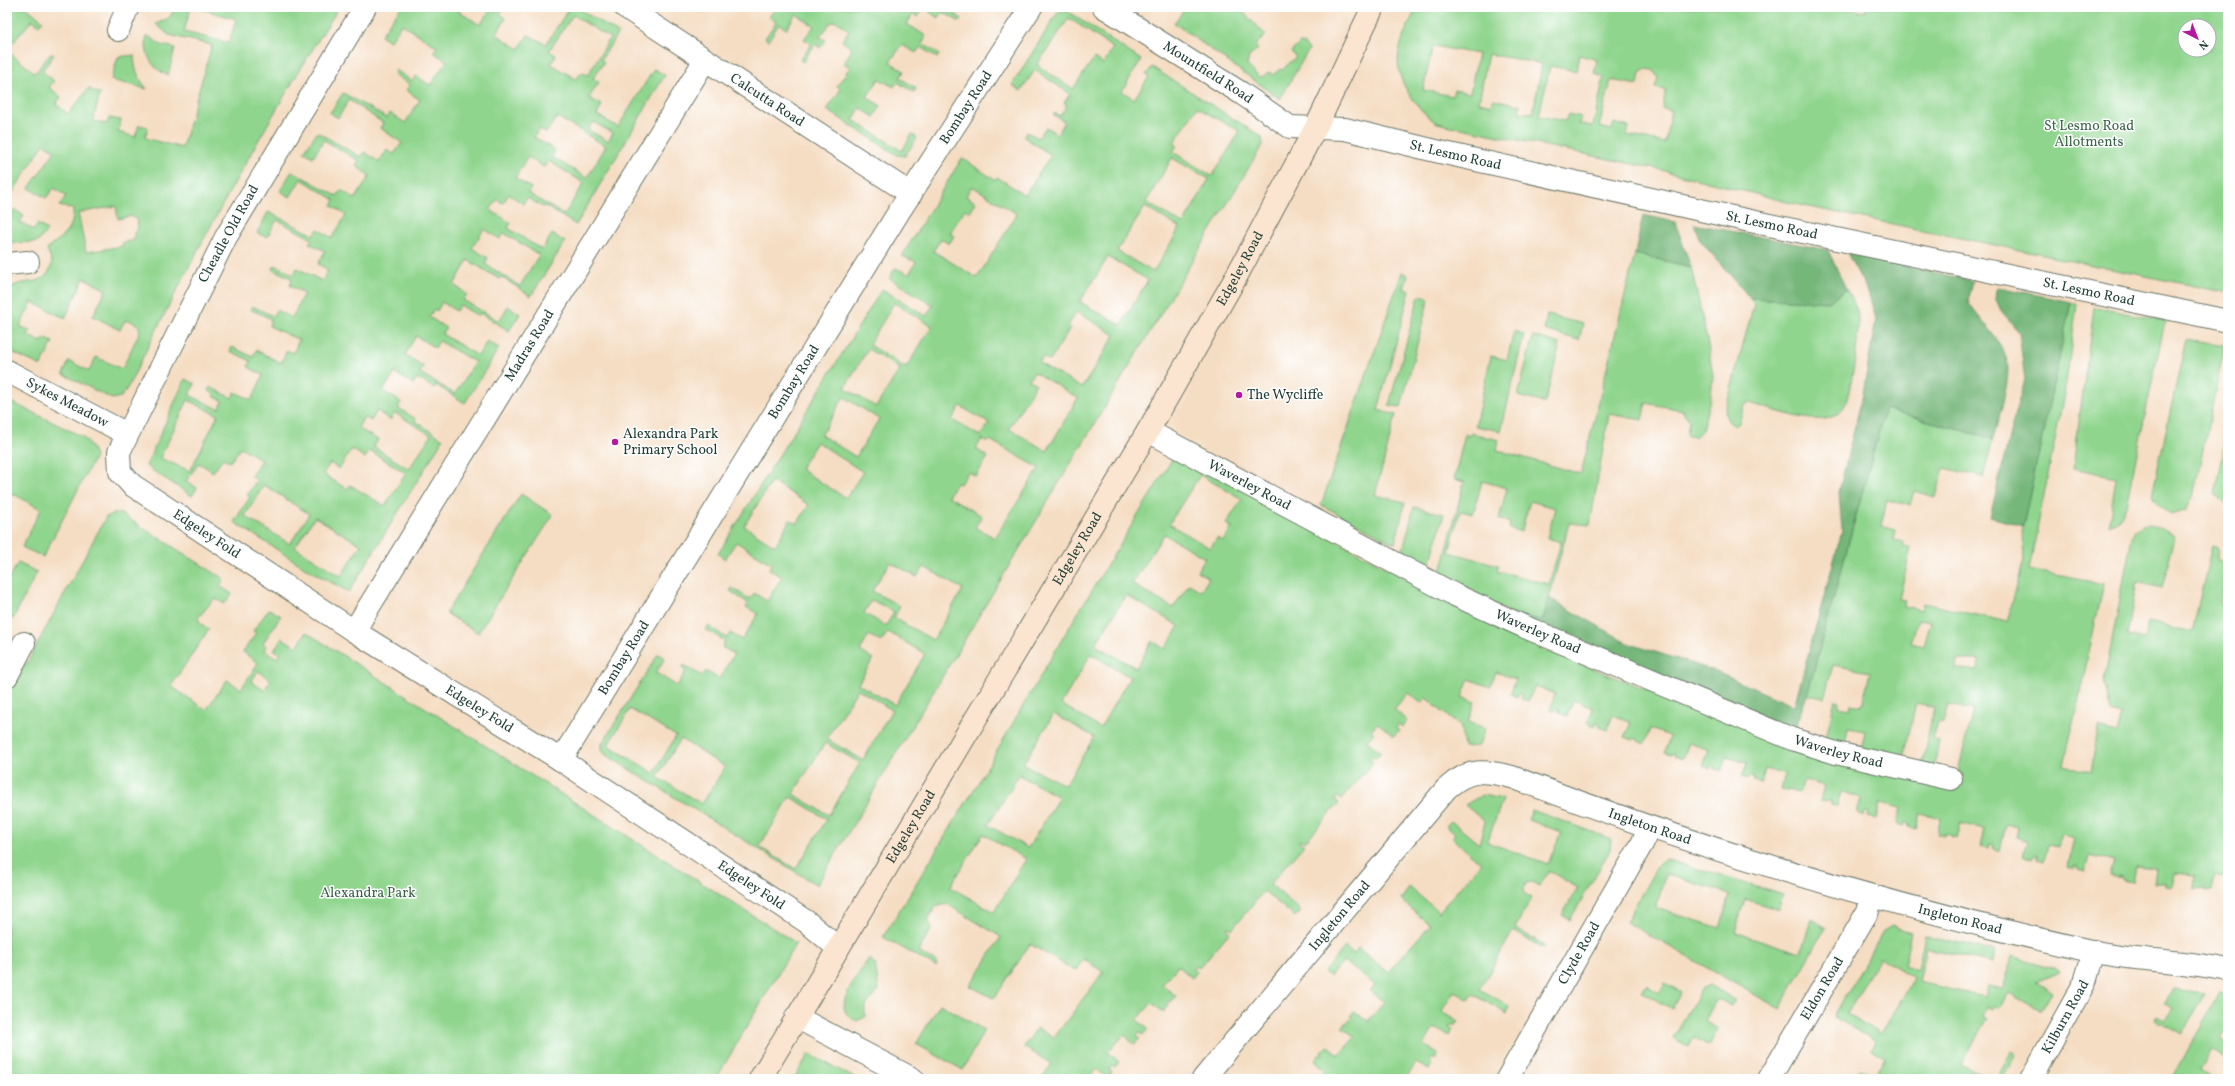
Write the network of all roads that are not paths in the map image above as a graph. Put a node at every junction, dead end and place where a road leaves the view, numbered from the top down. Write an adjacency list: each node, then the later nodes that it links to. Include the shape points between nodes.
1 (128, 7): 7 (street)
2 (365, 7): 14 (street, Cheadle Old Road, via 226,237)
3 (624, 7): 8 (street, Calcutta Road)
4 (1032, 7): 10 (street, Bombay Road)
5 (1104, 7): 9 (street, Mountfield Road, via 1241,93 1290,127)
6 (1373, 7): 9 (main road, Edgeley Road)
7 (118, 30)
8 (705, 60): 10 (street, Calcutta Road); 16 (street, Madras Road)
9 (1316, 127): 11 (street, St. Lesmo Road, via 1346,129 1741,219); 13 (main road, Edgeley Road, via 1235,279)
10 (911, 194): 19 (street, Bombay Road)
11 (2228, 321)
12 (7, 372): 14 (street, Sykes Meadow)
13 (1148, 431): 20 (street, Waverley Road, via 1405,569 1525,628 1792,739 1836,753); 23 (main road, Edgeley Road)
14 (127, 434): 15 (street, Cheadle Old Road, via 118,452)
15 (120, 472): 16 (street, Edgeley Fold, via 132,485)
16 (354, 631): 19 (street, Edgeley Fold)
17 (24, 643): 18 (street)
18 (7, 676)
19 (561, 760): 23 (street, Edgeley Fold, via 807,922)
20 (1951, 779)
21 (1648, 827): 22 (street, Ingleton Road); 29 (street, Ingleton Road, via 1512,777 1490,771 1477,771 1464,776 1446,789); 30 (street, Clyde Road, via 1643,842)
22 (1872, 896): 24 (street, Ingleton Road); 31 (street, Eldon Road, via 1868,911)
23 (838, 948): 26 (main road, Edgeley Road)
24 (2094, 951): 25 (street, Ingleton Road); 32 (street, Kilburn Road, via 2085,982)
25 (2228, 970)
26 (796, 1017): 27 (main road, Edgeley Road); 28 (street)
27 (760, 1079)
28 (914, 1079)
29 (1203, 1079)
30 (1507, 1079)
31 (1769, 1079)
32 (2031, 1079)

